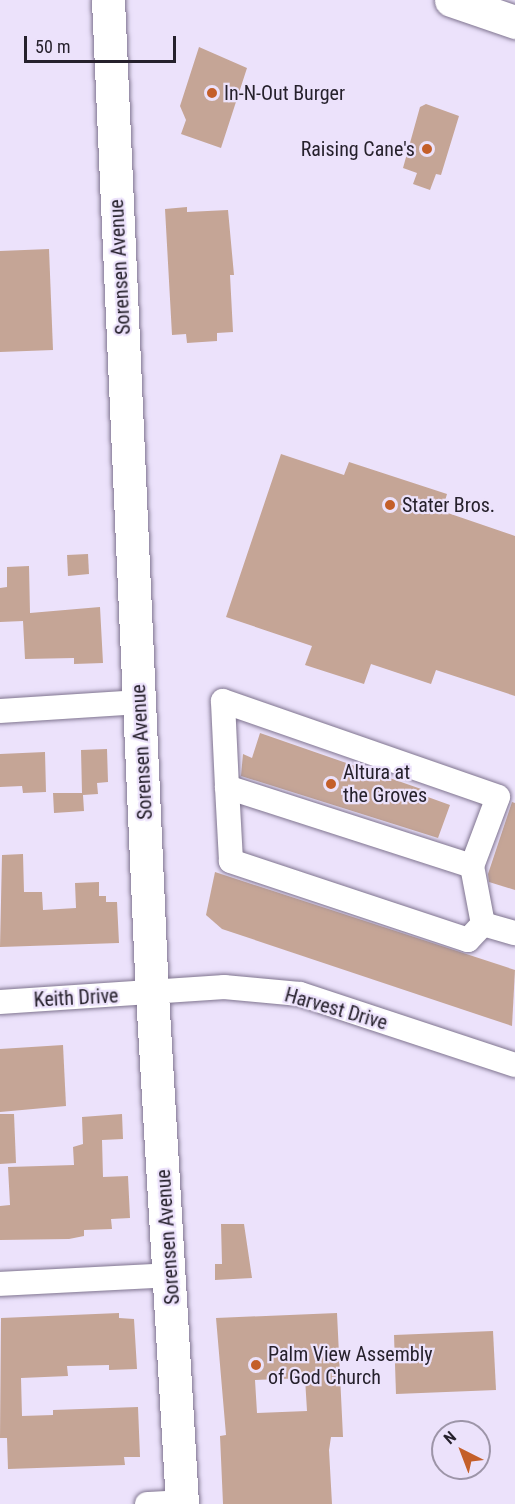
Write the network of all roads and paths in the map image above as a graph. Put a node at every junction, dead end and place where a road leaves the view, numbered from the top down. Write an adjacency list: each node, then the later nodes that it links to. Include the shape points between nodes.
1 (108, 0): 4 (street, Sorensen Avenue)
2 (451, 0): 3 (street)
3 (515, 22)
4 (140, 702): 5 (street); 10 (street, Sorensen Avenue)
5 (0, 711)
6 (227, 787): 7 (street); 7 (street, via 223,701 498,797); 8 (street, via 231,861 468,940)
7 (472, 866): 8 (street)
8 (483, 924): 9 (street)
9 (515, 933)
10 (152, 994): 11 (street, Keith Drive); 12 (street, Harvest Drive, via 224,987 300,994); 13 (street, Sorensen Avenue)
11 (0, 1002)
12 (515, 1065)
13 (171, 1275): 14 (street); 15 (street, Sorensen Avenue)
14 (0, 1284)
15 (182, 1503): 16 (street)
16 (147, 1504)

